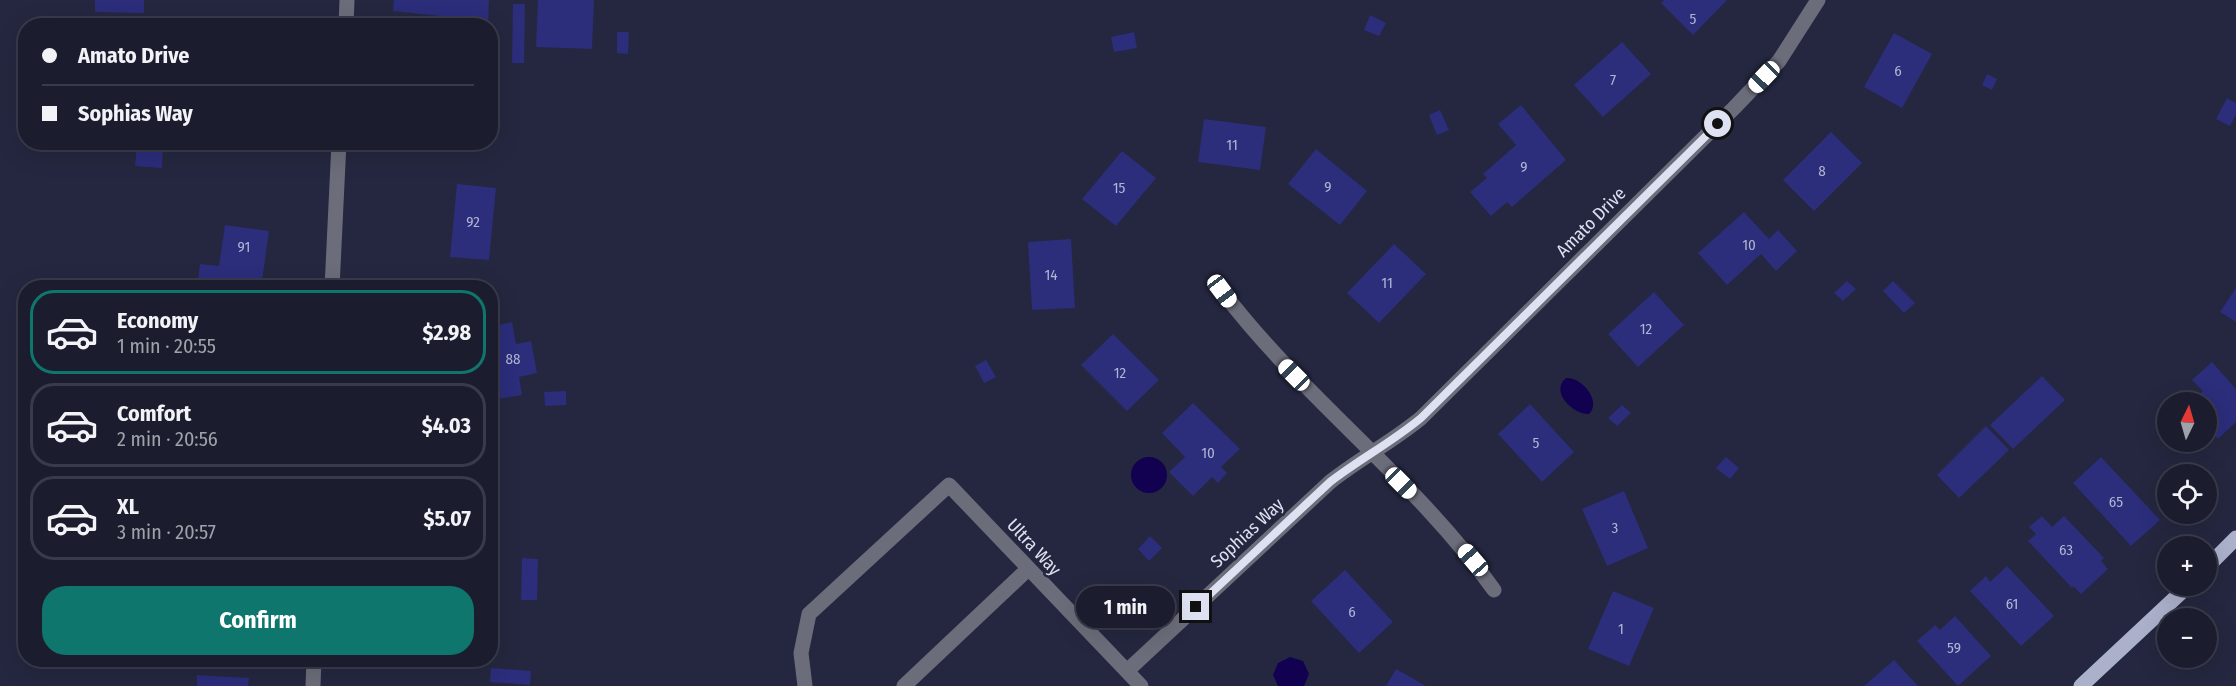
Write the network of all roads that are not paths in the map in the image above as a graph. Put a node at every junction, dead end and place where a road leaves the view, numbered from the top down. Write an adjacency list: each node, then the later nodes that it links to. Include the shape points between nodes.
1 (347, 0): 3 (street)
2 (1818, 0): 7 (street, Amato Drive, via 1779,61 1734,108 1421,418)
3 (346, 18)
4 (339, 150): 5 (street)
5 (332, 280)
6 (1222, 291): 7 (street, via 1279,360)
7 (1372, 453): 11 (street, via 1444,527); 14 (street, Sophias Way, via 1330,482)
8 (2236, 538): 9 (main road)
9 (2217, 557)
10 (1028, 569): 14 (street, Ultra Way); 16 (street, Ultra Way, via 949,485 809,614 801,653); 17 (street)
11 (1494, 590)
12 (2177, 596): 19 (main road)
13 (314, 667): 15 (street)
14 (1126, 671): 18 (street, Ultra Way)
15 (313, 686)
16 (805, 686)
17 (904, 686)
18 (1141, 686)
19 (2081, 686)

